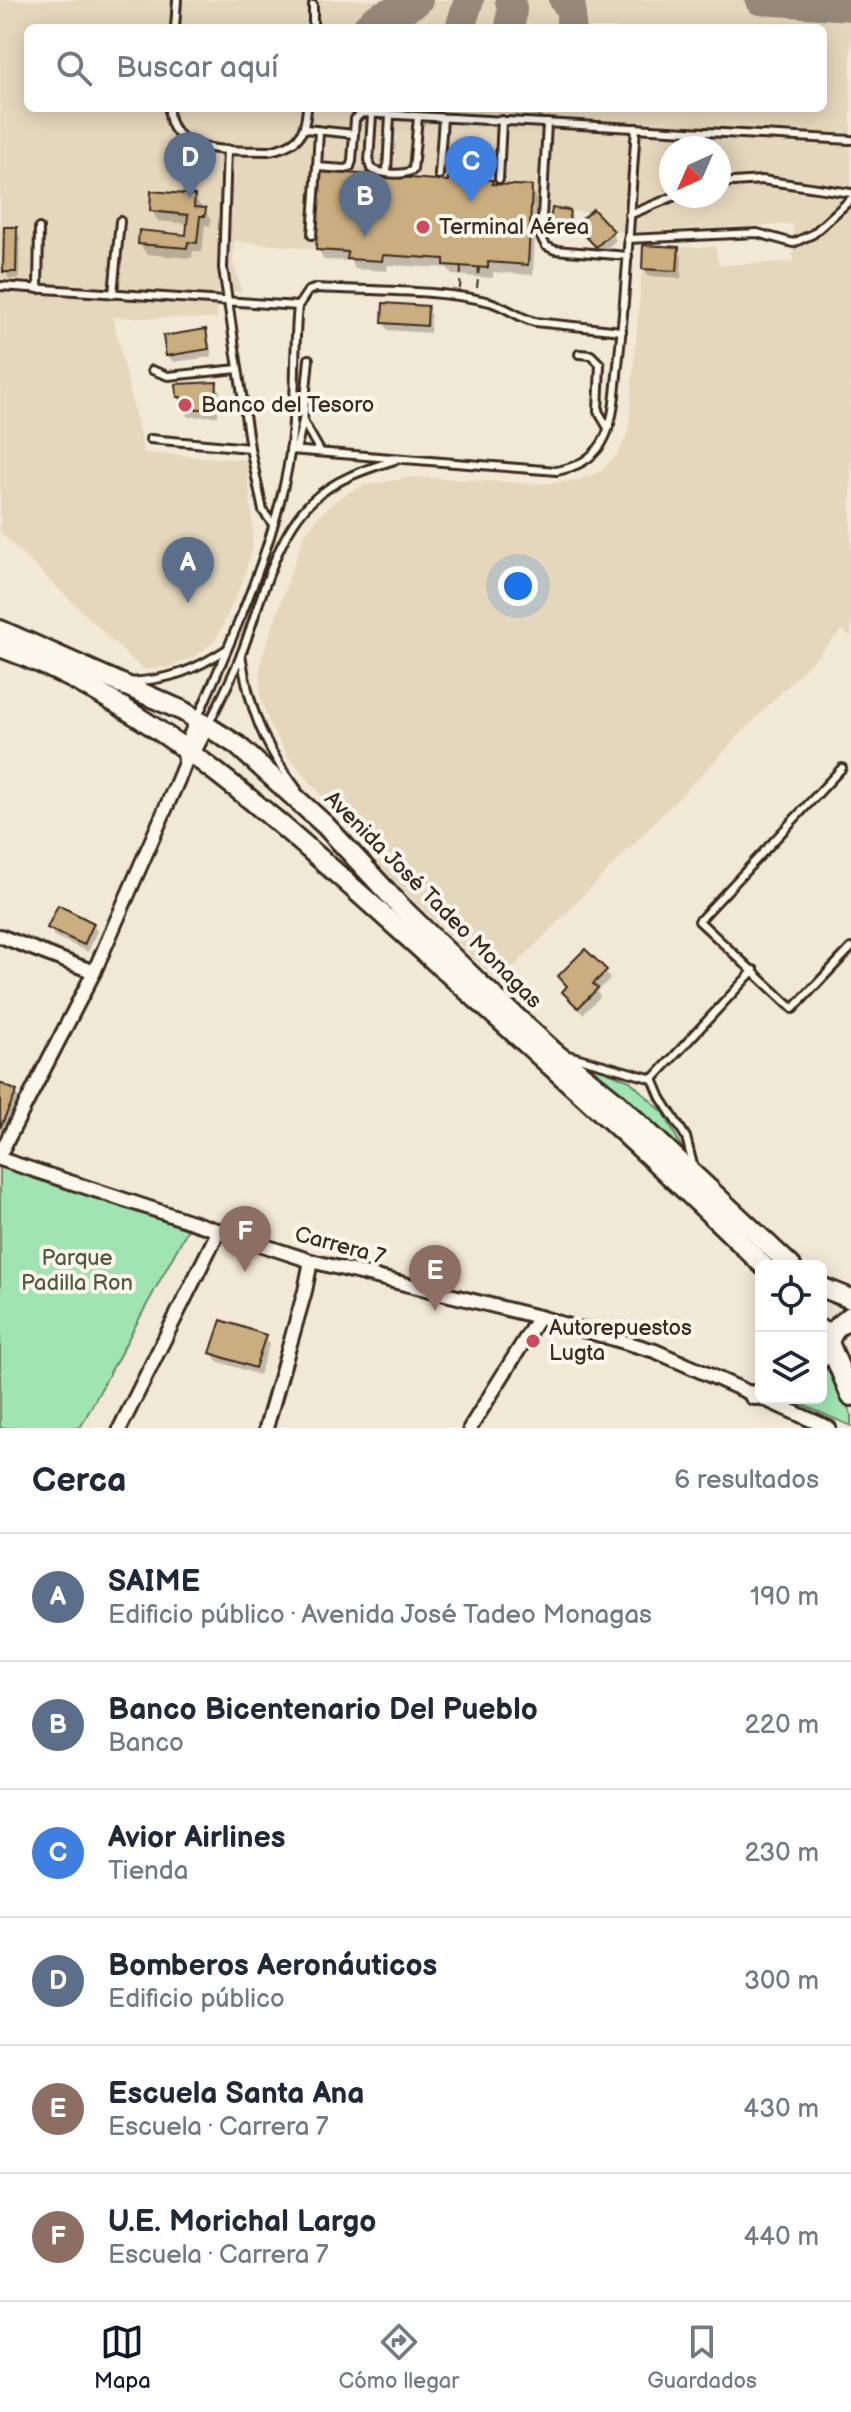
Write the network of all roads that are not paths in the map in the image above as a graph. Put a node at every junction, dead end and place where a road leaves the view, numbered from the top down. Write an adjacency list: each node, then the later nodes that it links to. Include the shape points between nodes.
1 (177, 0): 3 (lane)
2 (313, 5): 4 (lane)
3 (175, 24)
4 (313, 24)
5 (170, 112): 18 (lane, via 173,128 184,140)
6 (307, 112): 14 (lane)
7 (372, 114): 8 (lane); 16 (lane, via 357,115); 20 (lane, via 369,162 371,169)
8 (390, 115): 9 (lane); 20 (lane)
9 (418, 117): 10 (lane); 20 (lane, via 413,170)
10 (443, 118): 11 (lane); 21 (lane)
11 (502, 120): 12 (lane); 22 (lane)
12 (547, 123): 13 (lane); 31 (lane, via 541,237 546,246)
13 (636, 128): 17 (lane); 26 (lane)
14 (306, 129): 15 (lane); 18 (lane, via 280,149)
15 (319, 131): 16 (lane); 19 (lane)
16 (354, 134): 19 (lane, via 350,167)
17 (851, 140)
18 (227, 149): 35 (lane, via 222,253)
19 (317, 167): 29 (lane)
20 (387, 172)
21 (439, 175)
22 (499, 179)
23 (731, 182): 24 (lane, via 762,180)
24 (851, 196): 30 (lane, via 813,234 793,243 757,233)
25 (659, 203): 26 (lane)
26 (629, 215): 30 (lane)
27 (120, 221): 34 (lane)
28 (39, 228): 33 (lane)
29 (312, 235)
30 (628, 239): 31 (lane)
31 (628, 256): 37 (lane)
32 (0, 286): 33 (lane)
33 (38, 289): 34 (lane)
34 (113, 294): 35 (lane)
35 (229, 302): 36 (lane); 40 (lane)
36 (298, 306): 37 (lane, via 308,291 317,288 459,297 494,303 535,322); 46 (lane)
37 (622, 331): 43 (lane)
38 (579, 354): 43 (lane, via 591,355 600,364 598,411)
39 (309, 359): 42 (lane)
40 (238, 369): 41 (lane, via 168,376); 45 (lane)
41 (152, 370)
42 (303, 421): 46 (lane); 47 (lane)
43 (608, 428): 48 (lane, via 589,457 557,471)
44 (150, 439): 45 (lane)
45 (250, 448): 49 (lane, via 263,511)
46 (293, 450): 47 (lane); 49 (lane)
47 (320, 451): 48 (lane)
48 (398, 459): 51 (lane, via 347,478 312,501 295,521)
49 (272, 523): 50 (lane)
50 (260, 559): 51 (lane); 54 (lane)
51 (274, 564): 55 (lane)
52 (0, 630): 56 (main road, Avenida José Tadeo Monagas)
53 (0, 647): 58 (main road, Avenida José Tadeo Monagas, via 79,683)
54 (227, 649): 56 (lane, via 183,674); 57 (lane)
55 (241, 654): 57 (lane); 60 (lane, via 258,728 282,770)
56 (121, 682): 57 (main road, Avenida José Tadeo Monagas)
57 (203, 722): 58 (street); 60 (main road, Avenida José Tadeo Monagas, via 262,765)
58 (188, 757): 64 (street); 70 (main road, Avenida José Tadeo Monagas, via 323,862)
59 (842, 768): 63 (lane, via 699,921)
60 (325, 825): 65 (main road, Avenida José Tadeo Monagas, via 399,905)
61 (0, 936): 64 (street)
62 (851, 948): 63 (lane, via 793,1009)
63 (754, 970): 66 (lane)
64 (94, 972): 67 (street)
65 (554, 1052): 66 (lane); 68 (main road, Avenida José Tadeo Monagas)
66 (653, 1079): 68 (lane, via 686,1137)
67 (0, 1156): 69 (street, Carrera 7)
68 (696, 1177): 71 (main road, Avenida José Tadeo Monagas)
69 (219, 1230): 72 (street, Carrera 7); 82 (street)
70 (758, 1260)
71 (785, 1260)
72 (311, 1261): 76 (street, Carrera 7); 83 (street)
73 (827, 1289): 74 (main road)
74 (851, 1299)
75 (851, 1316): 77 (main road)
76 (539, 1317): 79 (street, Carrera 7, via 655,1351); 84 (street)
77 (827, 1333)
78 (827, 1342): 80 (main road)
79 (755, 1394)
80 (851, 1396)
81 (777, 1404): 85 (street, Carrera 7)
82 (120, 1428)
83 (266, 1428)
84 (470, 1428)
85 (829, 1428)

